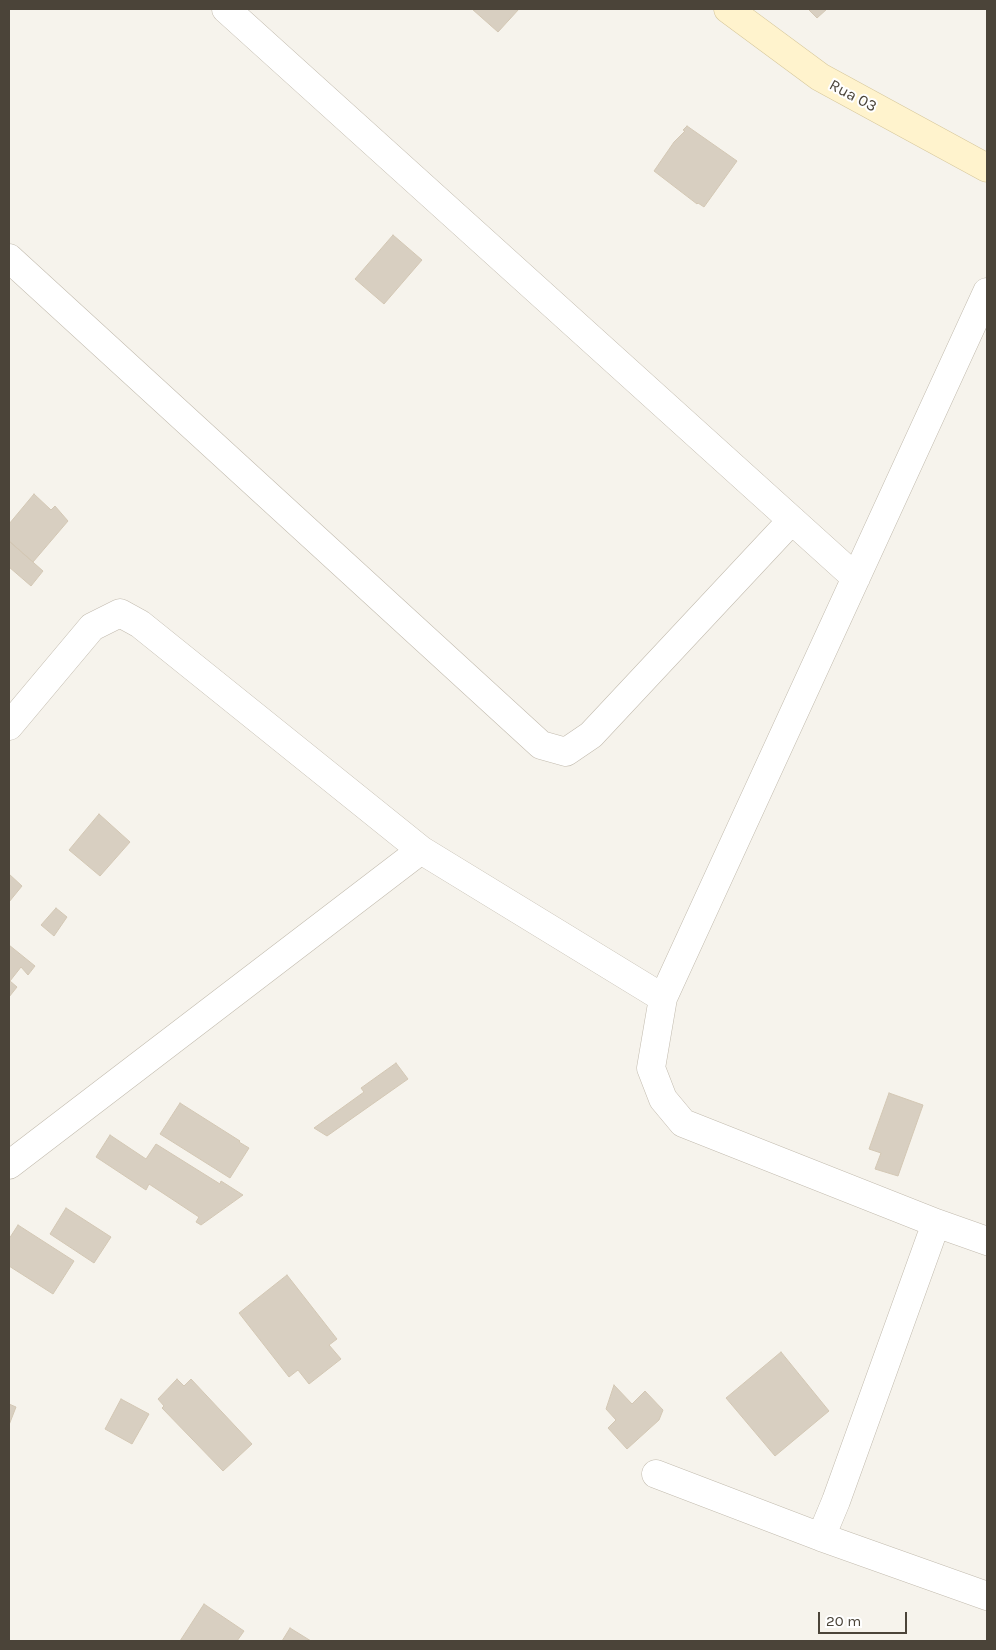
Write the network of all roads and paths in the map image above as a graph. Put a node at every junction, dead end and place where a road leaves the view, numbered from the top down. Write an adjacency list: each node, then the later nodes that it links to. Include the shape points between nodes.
1 (226, 9): 6 (street)
2 (728, 9): 3 (street, Rua 03, via 820,77)
3 (987, 168)
4 (9, 258): 6 (street, via 541,745 566,752 591,735)
5 (987, 292): 7 (street)
6 (792, 520): 7 (street)
7 (856, 578): 10 (street)
8 (9, 726): 9 (street, via 92,627 120,613 140,624)
9 (420, 850): 10 (street); 11 (street)
10 (663, 998): 12 (street, via 651,1068 664,1099 683,1123)
11 (9, 1165)
12 (936, 1223): 13 (street); 15 (street)
13 (987, 1241)
14 (656, 1474): 15 (street)
15 (821, 1537): 16 (street)
16 (987, 1596)

